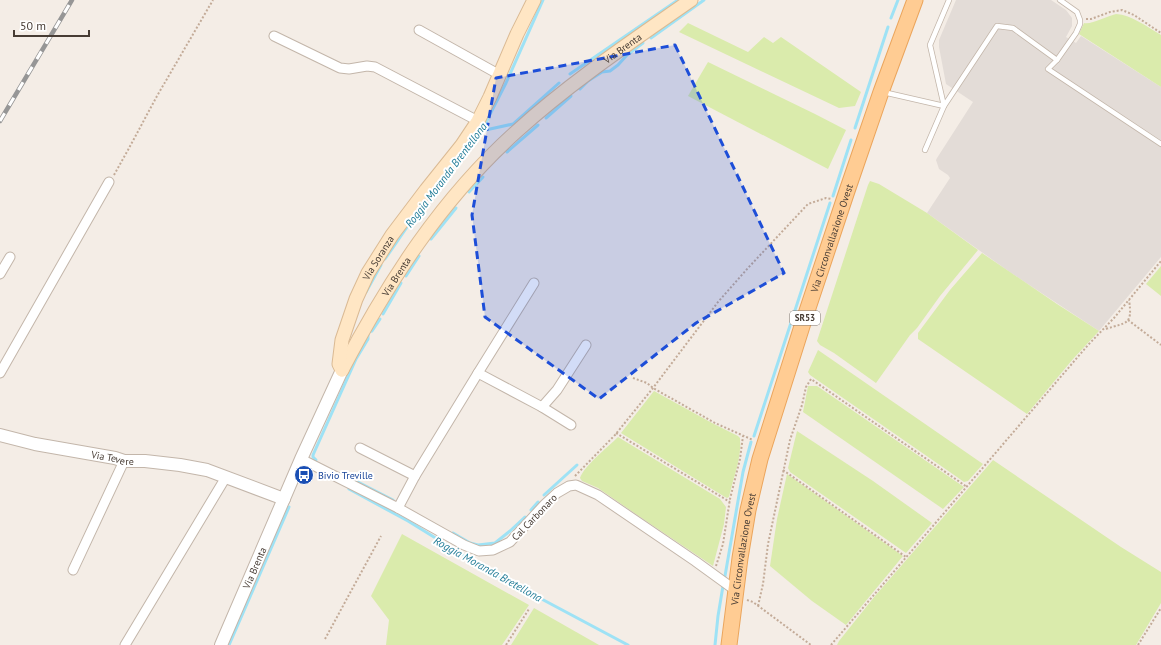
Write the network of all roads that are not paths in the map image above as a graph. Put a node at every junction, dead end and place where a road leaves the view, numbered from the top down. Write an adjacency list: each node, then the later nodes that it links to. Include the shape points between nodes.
1 (534, 0): 9 (main road, Via Soranza)
2 (691, 0): 20 (main road, Via Brenta, via 577,81 516,132 478,171 413,251 387,289)
3 (915, 0): 10 (main road, Via Circonvallazione Ovest / SR53)
4 (949, 0): 11 (lane, via 930,45)
5 (1060, 0): 8 (lane, via 1077,12 1080,24)
6 (419, 30): 9 (street)
7 (274, 36): 12 (street, via 340,68 375,67)
8 (1056, 60): 11 (lane, via 1013,28 997,26); 13 (lane, via 1048,69)
9 (500, 75): 12 (main road, Via Soranza)
10 (881, 92): 11 (lane); 34 (main road, Via Circonvallazione Ovest / SR53, via 803,322 760,459 748,510)
11 (944, 106): 14 (lane)
12 (478, 120): 20 (main road, Via Soranza, via 462,145 400,224 368,273 346,324 339,364)
13 (1161, 144)
14 (925, 150)
15 (109, 182): 21 (street)
16 (10, 257): 17 (street)
17 (0, 274)
18 (534, 283): 22 (street)
19 (586, 345): 23 (street)
20 (342, 370): 27 (street, Via Brenta)
21 (0, 373)
22 (478, 373): 23 (street); 29 (street)
23 (542, 408): 24 (street)
24 (571, 425)
25 (0, 435): 28 (street, Via Tevere)
26 (360, 448): 29 (street)
27 (301, 458): 31 (street, Via Brenta); 32 (street, Cal Carbonaro)
28 (124, 461): 30 (street, Via Tevere, via 180,465); 33 (street)
29 (415, 476): 32 (street)
30 (226, 477): 31 (street, Via Tevere); 35 (street)
31 (284, 499): 36 (street, Via Brenta)
32 (398, 508): 34 (street, Cal Carbonaro, via 464,545 486,551 510,542 544,504 569,486 576,486 598,495 714,574)
33 (73, 570)
34 (735, 593): 37 (main road, Via Circonvallazione Ovest / SR53)
35 (125, 645)
36 (221, 645)
37 (729, 645)

